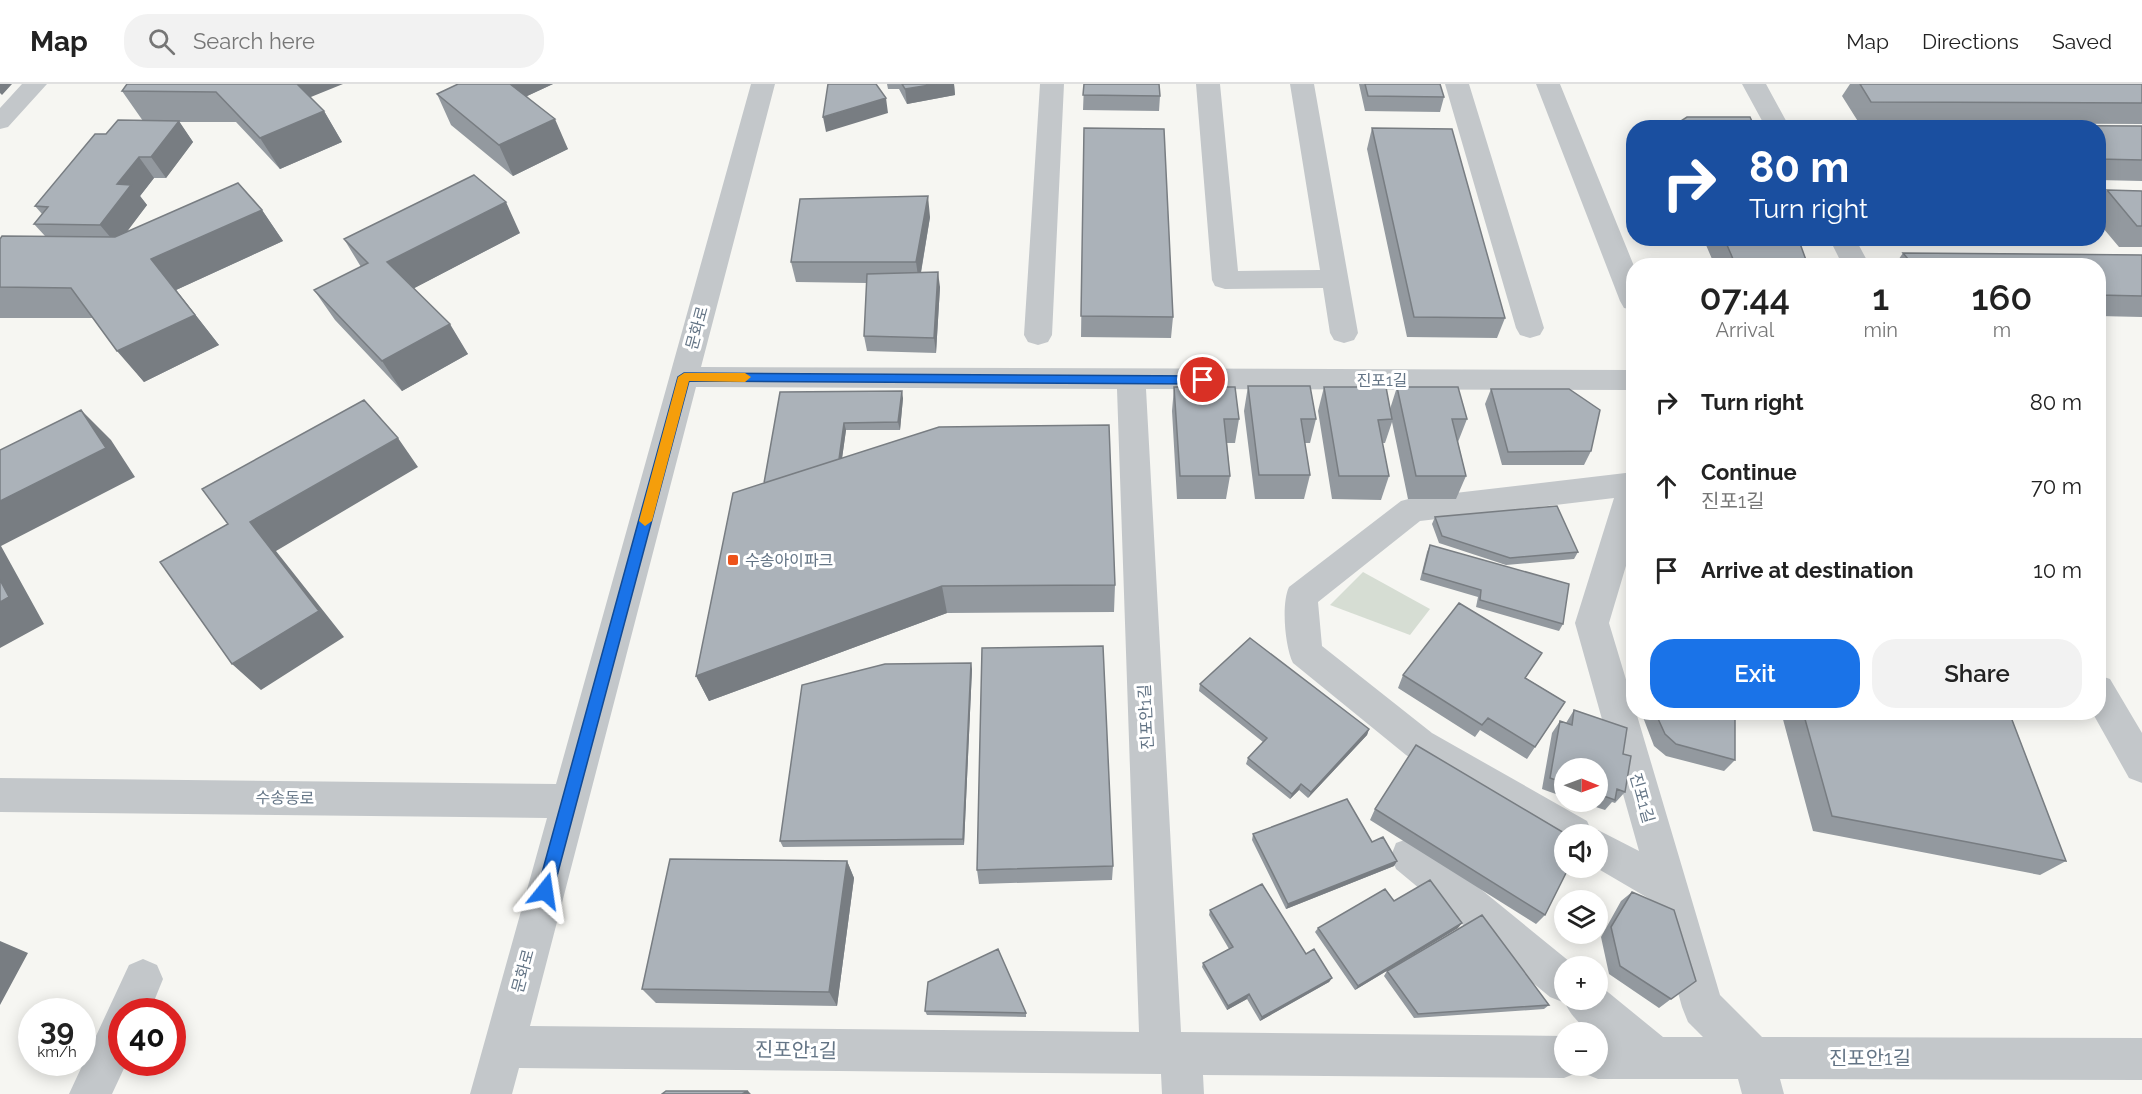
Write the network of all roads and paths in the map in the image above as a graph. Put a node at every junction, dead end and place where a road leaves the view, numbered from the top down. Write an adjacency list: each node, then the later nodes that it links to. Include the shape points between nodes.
1 (35, 84): 9 (street)
2 (763, 84): 16 (street, 문화로)
3 (1052, 84): 15 (street)
4 (1208, 84): 11 (street, via 1225,280)
5 (1302, 84): 11 (street)
6 (1457, 84): 13 (street)
7 (1548, 84): 12 (street)
8 (1754, 84): 10 (street)
9 (5, 110)
10 (1774, 120)
11 (1335, 279): 14 (street)
12 (1626, 281)
13 (1530, 328)
14 (1344, 333)
15 (1038, 335)
16 (684, 377): 17 (street, 진포1길); 24 (street, 문화로)
17 (1131, 380): 18 (street, 진포1길); 37 (street, 진포안1길)
18 (1626, 380)
19 (1626, 485): 25 (street, via 1412,510 1300,597 1305,653 1419,744)
20 (1626, 510): 28 (street, 진포1길, via 1592,623)
21 (2106, 704): 22 (street)
22 (2142, 766)
23 (0, 795): 24 (street, 수송동로)
24 (570, 801): 31 (street, 문화로)
25 (1557, 824)
26 (1608, 854): 28 (street)
27 (1410, 856): 29 (street)
28 (1668, 889): 38 (street, 진포1길, via 1703,1008)
29 (1554, 975)
30 (1597, 1010): 35 (street)
31 (503, 1047): 37 (street, 진포안1길); 40 (street, 문화로)
32 (108, 1056): 39 (street)
33 (1554, 1057): 37 (street, 진포안1길)
34 (1608, 1058): 35 (street, 진포안1길)
35 (1656, 1058): 38 (street, 진포안1길)
36 (2142, 1059): 38 (street, 진포안1길)
37 (1175, 1067)
38 (1758, 1076)
39 (90, 1094)
40 (491, 1094)

